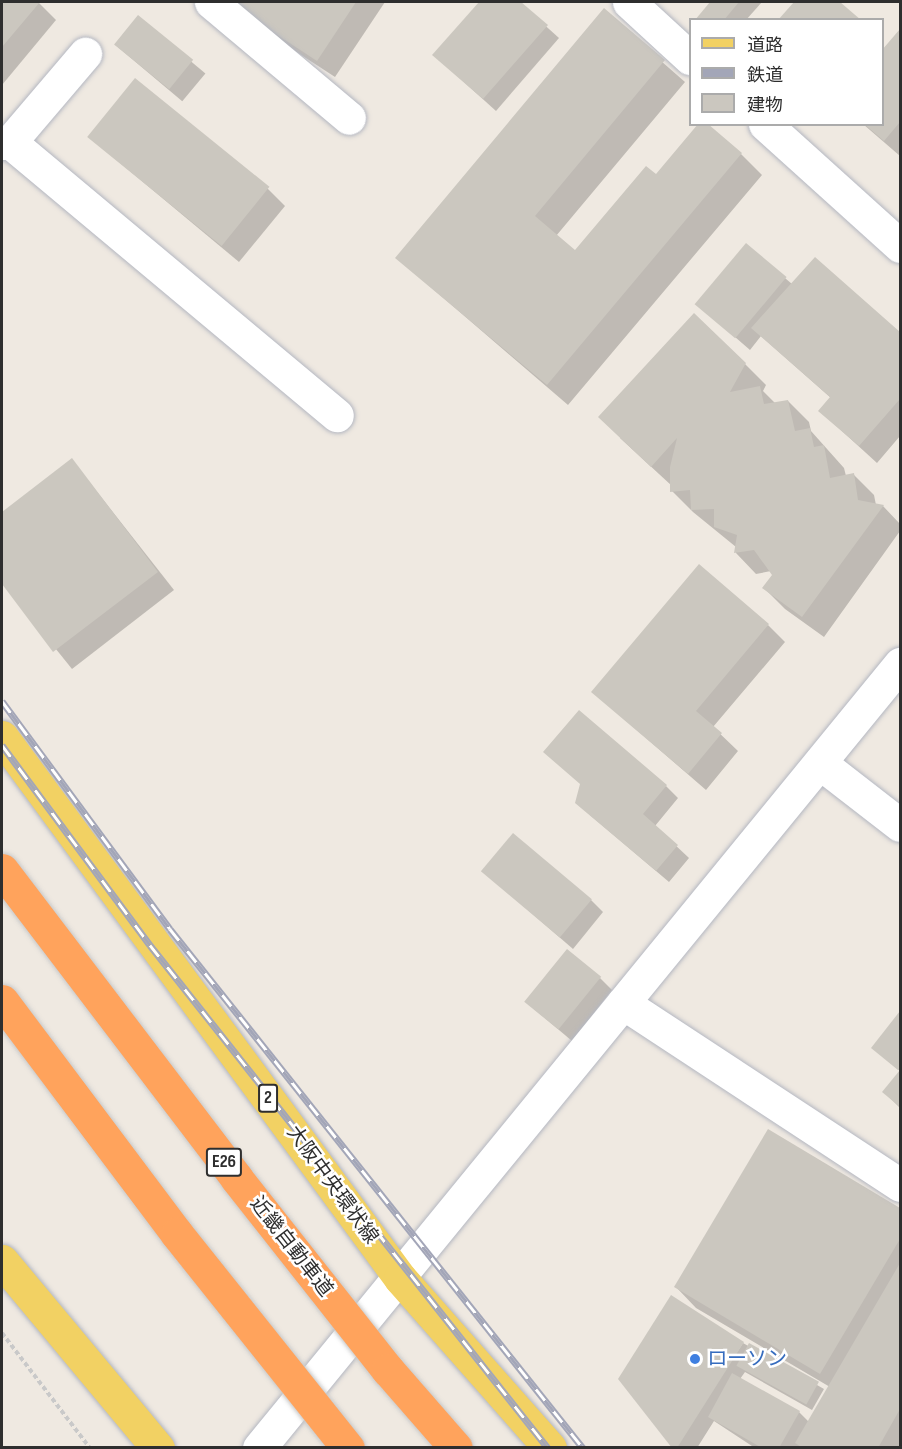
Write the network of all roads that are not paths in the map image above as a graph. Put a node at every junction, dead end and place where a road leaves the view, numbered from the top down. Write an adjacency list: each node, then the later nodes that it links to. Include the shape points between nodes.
1 (211, 2): 5 (street)
2 (629, 2): 4 (street)
3 (85, 54): 7 (street)
4 (689, 57)
5 (349, 118)
6 (767, 126): 8 (street)
7 (6, 143): 9 (street)
8 (900, 246)
9 (337, 415)
10 (900, 664): 12 (street)
11 (2, 736): 19 (main road, 大阪中央環状線 / 2)
12 (820, 763): 13 (street); 16 (street)
13 (900, 825)
14 (2, 870): 23 (highway, 近畿自動車道 / E26, bridge, via 237,1179 388,1370)
15 (2, 1000): 22 (highway, bridge, via 177,1234)
16 (623, 1003): 17 (street); 19 (street)
17 (900, 1185)
18 (2, 1261): 20 (main road)
19 (400, 1278): 21 (street); 24 (main road, 大阪中央環状線 / 2)
20 (159, 1448)
21 (259, 1448)
22 (348, 1448)
23 (456, 1448)
24 (550, 1448)

